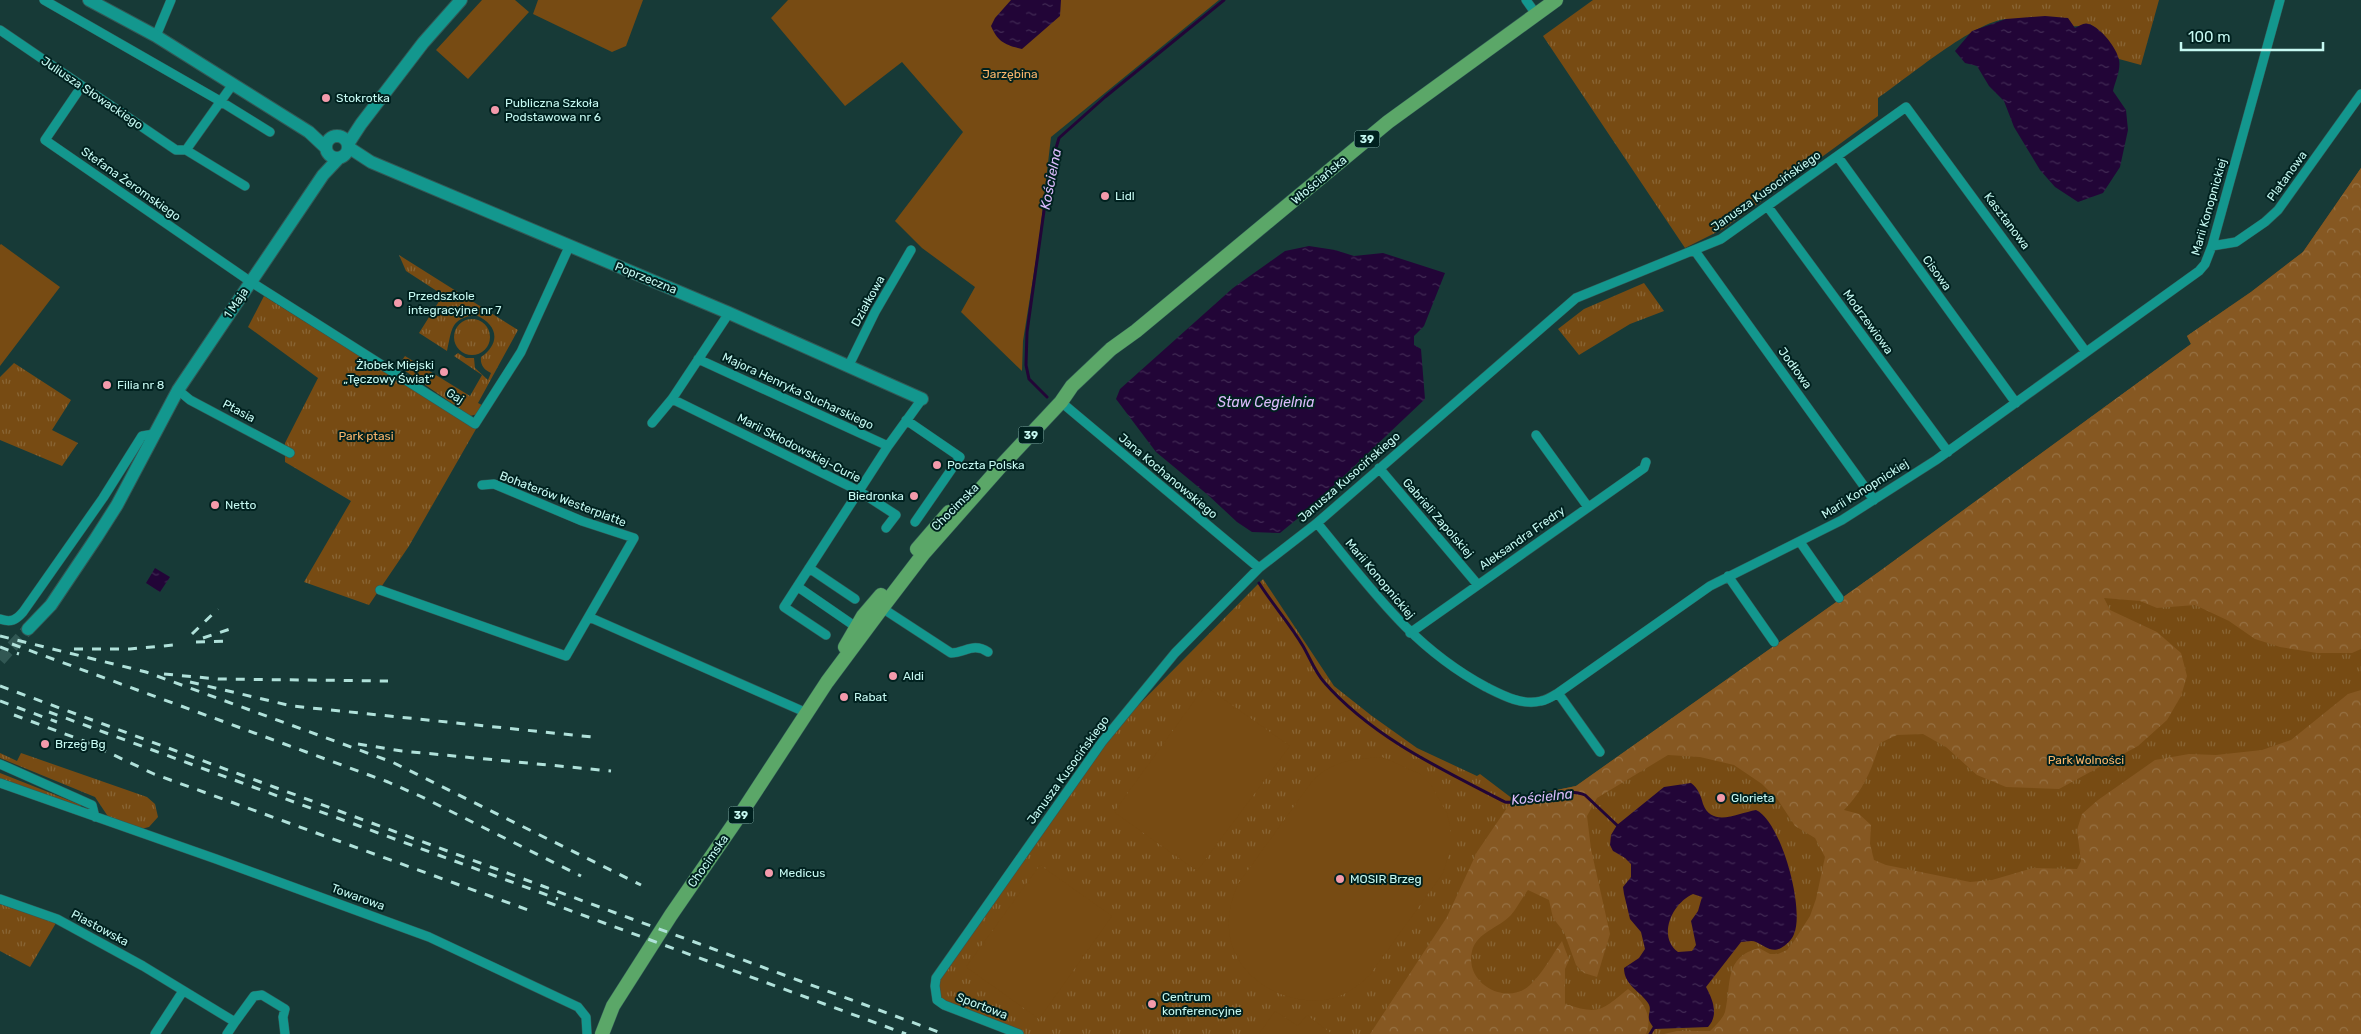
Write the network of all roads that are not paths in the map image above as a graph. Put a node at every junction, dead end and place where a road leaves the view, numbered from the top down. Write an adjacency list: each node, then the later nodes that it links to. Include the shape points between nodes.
1 (44, 0): 14 (street)
2 (88, 0): 10 (street)
3 (170, 0): 10 (street)
4 (460, 0): 17 (street, 1 Maja, via 361,124)
5 (1526, 0): 8 (street)
6 (1556, 0): 8 (main road, Włościańska / 39)
7 (2280, 0): 23 (street, Marii Konopnickiej)
8 (1536, 14): 34 (main road, Włościańska / 39, via 1388,122 1136,331 1078,392)
9 (0, 30): 18 (street, Juliusza Słowackiego, via 176,150)
10 (156, 36): 11 (street)
11 (233, 84): 14 (street); 17 (street)
12 (77, 93): 26 (street, Stefana Żeromskiego, via 45,140)
13 (2361, 94): 23 (street, Platanowa, via 2278,210 2236,242)
14 (220, 101): 16 (street); 18 (street)
15 (1906, 107): 19 (street, Janusza Kusocińskiego); 28 (street, Kasztanowa)
16 (270, 132)
17 (338, 147): 22 (street, Poprzeczna); 26 (street, 1 Maja, via 323,175)
18 (186, 150): 20 (street, Juliusza Słowackiego)
19 (1838, 157): 21 (street, Janusza Kusocińskiego); 35 (street, Cisowa)
20 (245, 186)
21 (1768, 207): 25 (street, Janusza Kusocińskiego, via 1721,239); 41 (street, Modrzewiowa)
22 (569, 246): 26 (street, Gaj, via 521,352 475,424); 27 (street, Poprzeczna)
23 (2212, 246): 28 (street, Marii Konopnickiej, via 2199,271)
24 (911, 250): 30 (street, Działkowa)
25 (1695, 251): 45 (street, Janusza Kusocińskiego, via 1576,298); 48 (street, Jodłowa)
26 (250, 282): 31 (street, 1 Maja)
27 (729, 312): 29 (street); 30 (street, Poprzeczna)
28 (2086, 352): 35 (street, Marii Konopnickiej)
29 (698, 359): 33 (street); 40 (street, Majora Henryka Sucharskiego)
30 (849, 365): 32 (street, Poprzeczna)
31 (178, 390): 38 (street, 1 Maja); 42 (street, Ptasia, via 190,400)
32 (922, 398): 36 (street)
33 (672, 399): 37 (street); 47 (street, Marii Skłodowskiej-Curie)
34 (1061, 402): 44 (main road, Włościańska / 39); 55 (street, Jana Kochanowskiego)
35 (2016, 403): 41 (street, Marii Konopnickiej)
36 (906, 420): 40 (street); 50 (street, via 960,457)
37 (652, 424)
38 (154, 434): 64 (street, 1 Maja, via 142,436 23,612 16,620 7,622); 66 (street, 1 Maja, via 96,538 51,606)
39 (1536, 435): 49 (street)
40 (888, 446): 47 (street)
41 (1948, 452): 48 (street, Marii Konopnickiej)
42 (290, 453)
43 (1646, 462): 49 (street, Aleksandra Fredry, via 1644,468)
44 (1000, 467): 62 (main road, Chocimska / 39, via 930,532)
45 (1378, 468): 51 (street, Janusza Kusocińskiego); 57 (street, Gabrieli Zapolskiej)
46 (482, 485): 63 (street, Bohaterów Westerplatte, via 494,484 582,521 634,538)
47 (859, 491): 52 (street, via 896,514); 54 (street, Marii Skłodowskiej-Curie)
48 (1874, 500): 53 (street, Marii Konopnickiej)
49 (1588, 507): 57 (street, Aleksandra Fredry)
50 (915, 522)
51 (1317, 523): 55 (street, Janusza Kusocińskiego); 67 (street, Marii Konopnickiej)
52 (886, 528)
53 (1800, 542): 56 (street, Marii Konopnickiej); 60 (street)
54 (809, 568): 58 (street, Marii Skłodowskiej-Curie); 61 (street)
55 (1259, 568): 80 (street, Janusza Kusocińskiego, via 1175,653 1102,742 936,978)
56 (1728, 576): 69 (street); 72 (street, Marii Konopnickiej)
57 (1478, 584): 67 (street, Aleksandra Fredry)
58 (798, 587): 65 (street); 68 (street, Marii Skłodowskiej-Curie, via 784,607)
59 (380, 590): 63 (street, Bohaterów Westerplatte, via 566,656)
60 (1838, 598)
61 (854, 599)
62 (878, 605): 65 (main road, Chocimska / 39); 70 (street, via 951,653 970,647 981,647); 71 (main road, Chocimska / 39)
63 (589, 617): 73 (street)
64 (0, 619)
65 (856, 627): 71 (main road, Chocimska / 39)
66 (28, 629)
67 (1410, 633): 72 (street, Marii Konopnickiej, via 1451,666 1511,699 1542,701)
68 (826, 635)
69 (1774, 642)
70 (988, 652)
71 (827, 682): 73 (main road, Chocimska / 39)
72 (1558, 693): 74 (street)
73 (808, 713): 86 (main road, Chocimska / 39, via 671,915 613,1006)
74 (1600, 752)
75 (0, 764): 77 (street, Towarowa, via 92,805)
76 (0, 784): 77 (street, Towarowa)
77 (95, 817): 85 (street, Towarowa, via 428,937 578,1007 586,1016)
78 (0, 899): 79 (street, Piastowska, via 57,919)
79 (183, 991): 81 (street, Piastowska); 82 (street)
80 (937, 1000): 87 (street, Sportowa)
81 (235, 1022): 83 (street); 84 (street, via 254,996 262,995 285,1008)
82 (156, 1034)
83 (227, 1034)
84 (284, 1034)
85 (587, 1034)
86 (602, 1034)
87 (1019, 1034)

